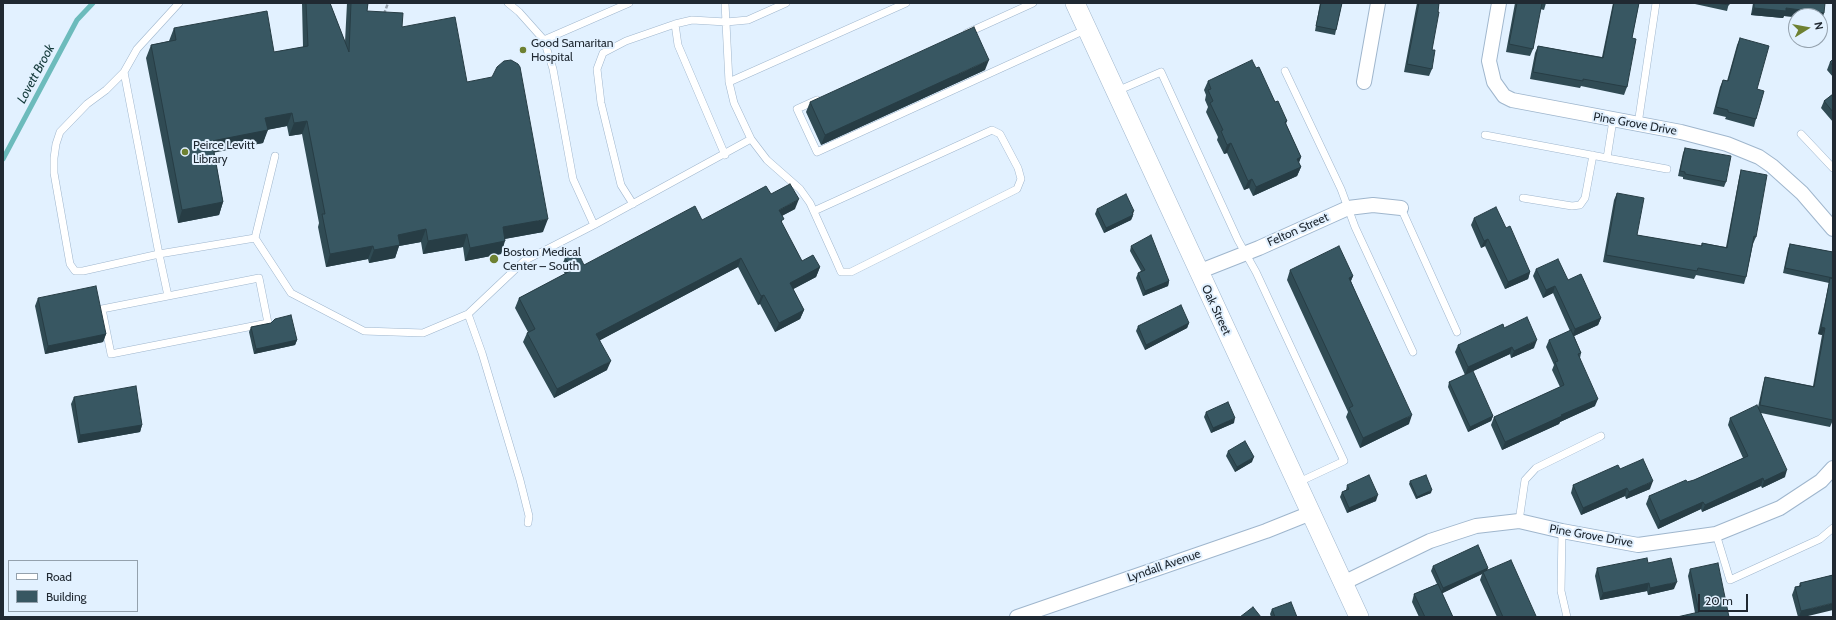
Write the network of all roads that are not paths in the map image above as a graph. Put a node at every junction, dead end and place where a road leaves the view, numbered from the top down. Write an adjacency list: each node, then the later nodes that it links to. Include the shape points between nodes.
1 (179, 3): 18 (lane, via 137,49)
2 (508, 3): 16 (lane)
3 (629, 3): 16 (lane)
4 (725, 3): 12 (lane)
5 (786, 3): 12 (lane, via 748,20)
6 (906, 3): 19 (lane)
7 (1033, 3): 15 (lane)
8 (1075, 3): 14 (main road, Oak Street)
9 (1378, 3): 20 (street)
10 (1499, 3): 23 (street, Pine Grove Drive, via 1489,61 1490,73 1504,96 1512,100)
11 (1656, 3): 24 (lane)
12 (726, 22): 13 (lane, via 692,20); 19 (lane)
13 (675, 24): 28 (lane, via 678,45); 35 (lane, via 626,41 603,53 597,68 601,103 620,186)
14 (1087, 29): 21 (main road, Oak Street); 22 (lane, via 816,152 797,109)
15 (961, 35)
16 (544, 40): 39 (lane, via 553,69 573,179)
17 (1285, 71): 36 (lane)
18 (124, 72): 43 (lane); 43 (lane, via 81,109 60,132 56,144 54,173 70,264 75,271 83,271)
19 (729, 82): 27 (lane, via 734,103)
20 (1364, 82)
21 (1116, 92): 42 (lane, via 1161,72); 44 (main road, Oak Street)
22 (826, 96)
23 (1613, 120): 24 (street, Pine Grove Drive); 31 (lane)
24 (1638, 124): 40 (street, Pine Grove Drive, via 1692,134 1727,144 1759,158 1772,166 1802,193)
25 (1801, 134): 32 (lane)
26 (1485, 135): 29 (lane)
27 (751, 139): 28 (lane); 38 (lane, via 767,160 800,189)
28 (725, 155): 35 (lane)
29 (1593, 155): 31 (lane); 34 (lane, via 1585,198 1580,205)
30 (275, 156): 41 (lane)
31 (1607, 158): 33 (lane)
32 (1833, 168)
33 (1667, 169)
34 (1523, 198)
35 (633, 204): 39 (lane)
36 (1348, 208): 37 (street, Felton Street, via 1373,205); 42 (street, Felton Street); 48 (lane)
37 (1401, 208): 47 (lane)
38 (814, 212): 38 (lane, via 841,272 851,272 1017,189 1021,179 1000,134 992,130)
39 (594, 225): 46 (lane, via 524,261)
40 (1833, 229)
41 (255, 238): 43 (lane); 46 (lane, via 291,293 364,331 423,333)
42 (1246, 253): 44 (street, Felton Street); 51 (lane, via 1344,461)
43 (160, 254): 45 (lane)
44 (1198, 272): 51 (main road, Oak Street)
45 (168, 296): 45 (lane, via 102,309 111,354 268,322 259,278)
46 (468, 314): 54 (lane, via 511,450 529,516)
47 (1457, 332)
48 (1413, 352)
49 (1601, 436): 53 (lane, via 1536,468 1525,480)
50 (1833, 468): 57 (street, Pine Grove Drive, via 1821,481 1780,508)
51 (1297, 483): 52 (main road, Oak Street)
52 (1311, 513): 58 (main road, Oak Street); 59 (street, Lyndall Avenue)
53 (1519, 521): 56 (street, Pine Grove Drive); 58 (street, Pine Grove Drive, via 1476,526 1430,541)
54 (528, 523)
55 (1833, 528): 57 (lane, via 1820,539 1730,580)
56 (1562, 531): 57 (street, Pine Grove Drive, via 1638,544); 61 (lane, via 1561,591)
57 (1716, 534)
58 (1343, 583): 60 (main road, Oak Street)
59 (1017, 617)
60 (1359, 617)
61 (1567, 617)

